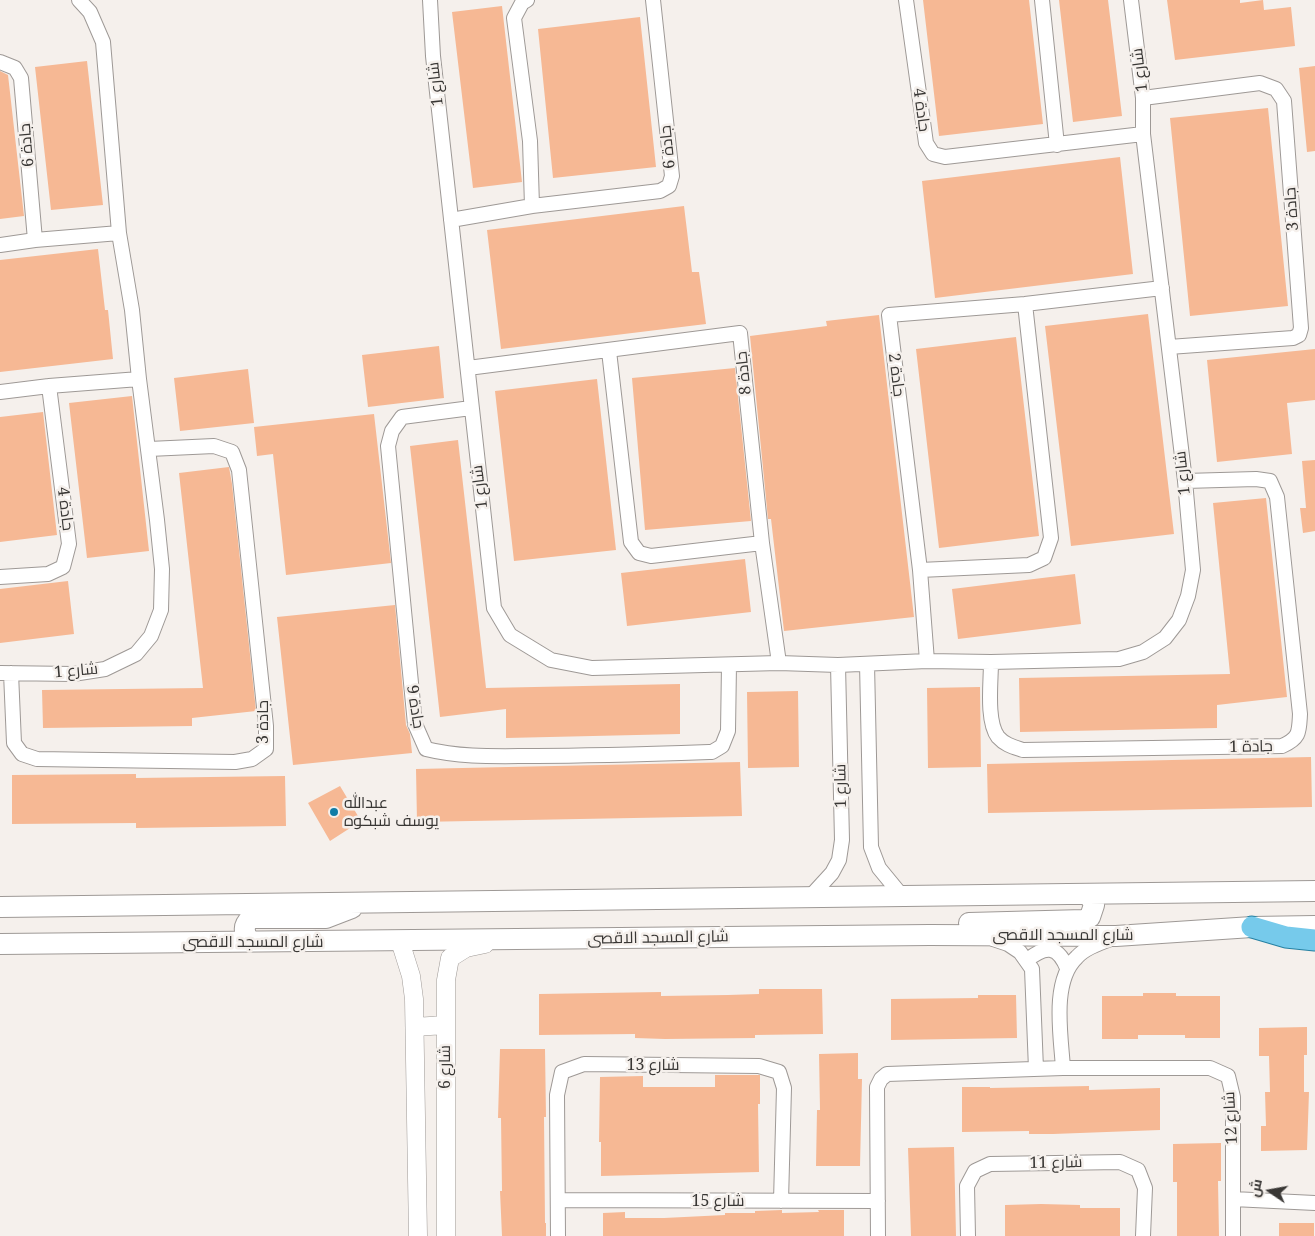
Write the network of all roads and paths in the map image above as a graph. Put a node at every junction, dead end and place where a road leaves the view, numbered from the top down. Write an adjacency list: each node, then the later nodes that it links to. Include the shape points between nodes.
1 (78, 0): 14 (street, شارع 1, via 90,12 103,42)
2 (430, 0): 13 (street, شارع 1)
3 (527, 0): 12 (street, via 514,18 530,141)
4 (653, 0): 12 (street, جادة 6, via 672,176 669,186 660,190)
5 (906, 0): 11 (street, جادة 4, via 926,143 933,154 944,157)
6 (1042, 0): 11 (street)
7 (1131, 0): 9 (street, شارع 1)
8 (0, 62): 15 (street, جادة 6, via 15,68 21,78)
9 (1143, 98): 10 (street, شارع 1); 19 (street, جادة 3, via 1260,83 1276,89 1284,101 1299,335)
10 (1143, 134): 11 (street, جادة 4); 17 (street, شارع 1)
11 (1057, 145)
12 (532, 206): 13 (street, جادة 6)
13 (451, 220): 21 (street, شارع 1)
14 (120, 233): 15 (street); 22 (street, شارع 1)
15 (35, 240): 16 (street)
16 (0, 245)
17 (1162, 288): 18 (street, جادة 2); 19 (street, شارع 1)
18 (1025, 304): 29 (street, via 1051,538 1044,558 1030,565); 29 (street, جادة 2, via 889,315)
19 (1169, 347): 27 (street, شارع 1)
20 (609, 350): 21 (street, جادة 8); 28 (street, via 631,542 639,553 651,556); 28 (street, جادة 8, via 740,333)
21 (468, 368): 25 (street, شارع 1)
22 (139, 379): 23 (street); 26 (street, شارع 1)
23 (49, 386): 24 (street); 30 (street, جادة 4, via 69,544 63,567 48,574)
24 (0, 392)
25 (471, 408): 35 (street, شارع 1, via 494,608 510,635 551,660 592,668); 35 (street, جادة 9, via 402,418 392,431 388,446 415,724 426,749 468,756 712,752 722,746 728,731)
26 (149, 449): 37 (street, شارع 1, via 162,570 162,610 151,636 136,654 105,670 73,674); 37 (street, جادة 3, via 214,446 232,452 239,470 266,749 252,759 234,762 37,759 22,754 14,743)
27 (1185, 481): 32 (street, شارع 1, via 1193,570 1179,620 1165,638 1143,652 1119,659); 32 (street, جادة 1, via 1256,478 1270,481 1278,497 1300,714 1294,741 1282,746 1023,750 1009,746 998,737 991,721)
28 (762, 543): 33 (street, جادة 8)
29 (920, 570): 31 (street, جادة 2)
30 (0, 577)
31 (927, 661): 32 (street, شارع 1); 34 (street, شارع 1)
32 (991, 662)
33 (779, 663): 35 (street, شارع 1); 36 (street, شارع 1)
34 (867, 664): 36 (street, شارع 1); 40 (street, شارع 1, via 871,847 879,868)
35 (729, 665)
36 (838, 665): 41 (street, شارع 1, via 842,840 839,860)
37 (6, 673)
38 (1315, 891): 39 (main road)
39 (1085, 894): 40 (main road); 48 (main road, via 1094,904 1090,917 1084,920 955,923)
40 (902, 896): 41 (main road)
41 (810, 898): 42 (main road)
42 (366, 903): 43 (main road); 54 (main road, via 326,918 251,918 244,931)
43 (0, 907)
44 (0, 915): 45 (main road)
45 (0, 920)
46 (1315, 926): 47 (main road, شارع المسجد الاقصى)
47 (1252, 927): 50 (main road, شارع المسجد الاقصى); 52 (main road, via 1286,937)
48 (930, 935): 49 (main road, شارع المسجد الاقصى); 51 (main road, شارع المسجد الاقصى)
49 (985, 936): 50 (main road, شارع المسجد الاقصى); 56 (street, via 1008,944)
50 (1116, 936): 57 (street, via 1077,956)
51 (506, 939): 53 (main road, شارع المسجد الاقصى); 58 (street, شارع 6, via 466,948 450,958)
52 (1315, 940)
53 (400, 941): 54 (main road, شارع المسجد الاقصى); 59 (street, شارع 6, via 411,976)
54 (248, 942): 55 (main road, شارع المسجد الاقصى)
55 (0, 944)
56 (1027, 960): 57 (street, via 1039,951 1050,950 1062,956); 60 (street, via 1032,969)
57 (1067, 968): 61 (street, via 1060,1005)
58 (445, 1025): 59 (street); 68 (street, شارع 6)
59 (415, 1027): 67 (street, شارع 6)
60 (1036, 1068): 61 (street, شارع 12); 65 (street, شارع 12, via 887,1074 881,1079 877,1087)
61 (1063, 1068): 62 (street, شارع 12, via 1210,1068 1228,1076 1232,1097)
62 (1233, 1199): 66 (street); 73 (street, شارع 12)
63 (558, 1200): 64 (street, شارع 15); 64 (street, شارع 13, via 557,1095 562,1072 584,1064 759,1066 779,1072 784,1088); 69 (street, شارع 13)
64 (781, 1201): 65 (street, شارع 15)
65 (878, 1201): 70 (street, شارع 12)
66 (1315, 1203)
67 (418, 1236)
68 (446, 1236)
69 (558, 1236)
70 (878, 1236)
71 (968, 1236): 72 (street, شارع 11, via 967,1186 975,1172 990,1164 1111,1162 1120,1162 1138,1170 1145,1188)
72 (1144, 1236)
73 (1233, 1236)

